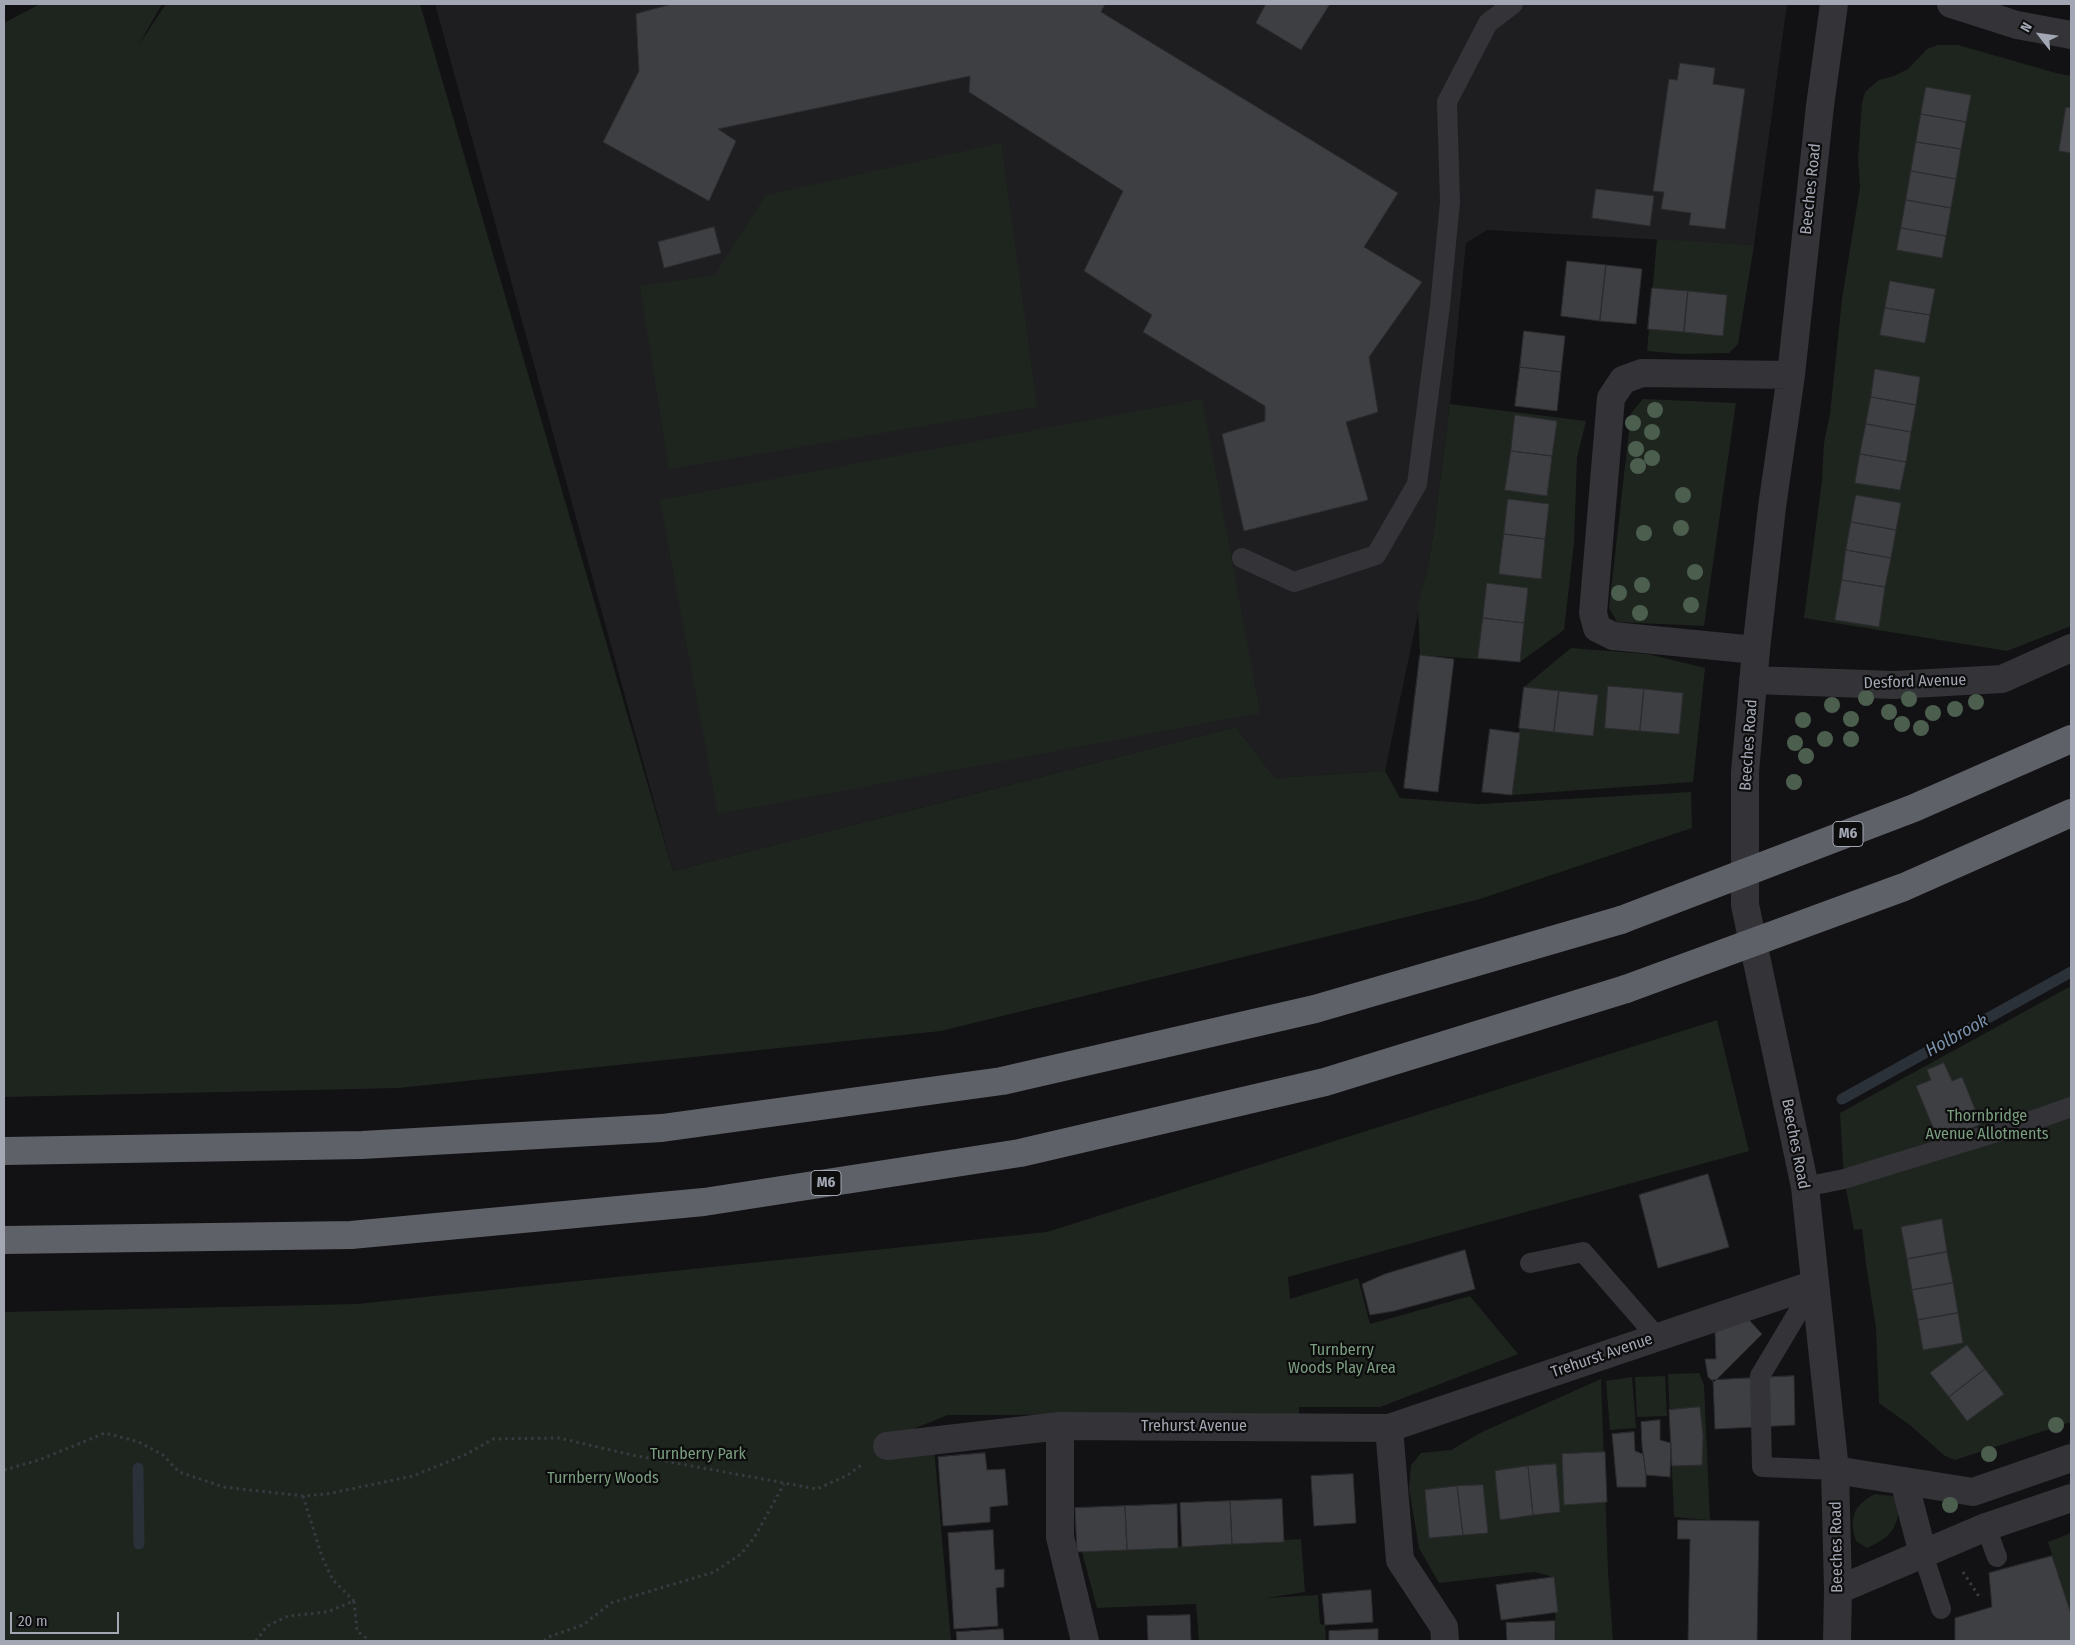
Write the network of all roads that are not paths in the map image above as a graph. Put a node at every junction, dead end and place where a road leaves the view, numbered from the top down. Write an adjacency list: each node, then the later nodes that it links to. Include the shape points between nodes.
1 (1513, 4): 6 (lane, via 1488,23 1447,102 1450,202 1440,306 1416,484 1376,555 1294,582)
2 (1834, 4): 5 (street, Beeches Road)
3 (1951, 4): 4 (street, via 2017,25)
4 (2071, 35)
5 (1791, 375): 8 (street, Beeches Road); 8 (street, via 1642,373 1623,380 1611,398 1593,613 1597,628 1614,636)
6 (1242, 558)
7 (2071, 648): 9 (street, Desford Avenue, via 2002,679 1894,685)
8 (1756, 650): 9 (street, Beeches Road)
9 (1753, 680): 14 (street, Beeches Road, via 1746,772 1745,905)
10 (2071, 740): 13 (highway, M6, bridge, via 1914,808 1621,920 1315,1009 1002,1081 662,1128 362,1145)
11 (2071, 813): 15 (highway, M6, bridge, via 1904,887 1626,989 1306,1086 1020,1152 724,1199 352,1235)
12 (2071, 1107): 14 (lane, via 2020,1126 1854,1176)
13 (4, 1150)
14 (1805, 1187): 17 (street, Beeches Road)
15 (4, 1240)
16 (1530, 1262): 18 (lane, via 1583,1252)
17 (1815, 1284): 18 (street, Trehurst Avenue); 23 (street, Beeches Road); 23 (lane, via 1760,1376 1762,1467)
18 (1658, 1337): 20 (street, Trehurst Avenue)
19 (1060, 1426): 20 (street, Trehurst Avenue); 21 (street, Trehurst Avenue); 31 (street, via 1060,1537)
20 (1389, 1428): 32 (street, via 1400,1560 1444,1627)
21 (887, 1446)
22 (2071, 1458): 24 (street, via 1973,1492)
23 (1835, 1470): 24 (street); 29 (street, Beeches Road)
24 (1904, 1481): 27 (street)
25 (2071, 1498): 26 (street)
26 (1986, 1526): 27 (street); 28 (lane)
27 (1923, 1554): 29 (street); 30 (lane)
28 (1997, 1557)
29 (1838, 1590): 33 (street, Beeches Road)
30 (1941, 1609)
31 (1086, 1641)
32 (1445, 1641)
33 (1837, 1641)

